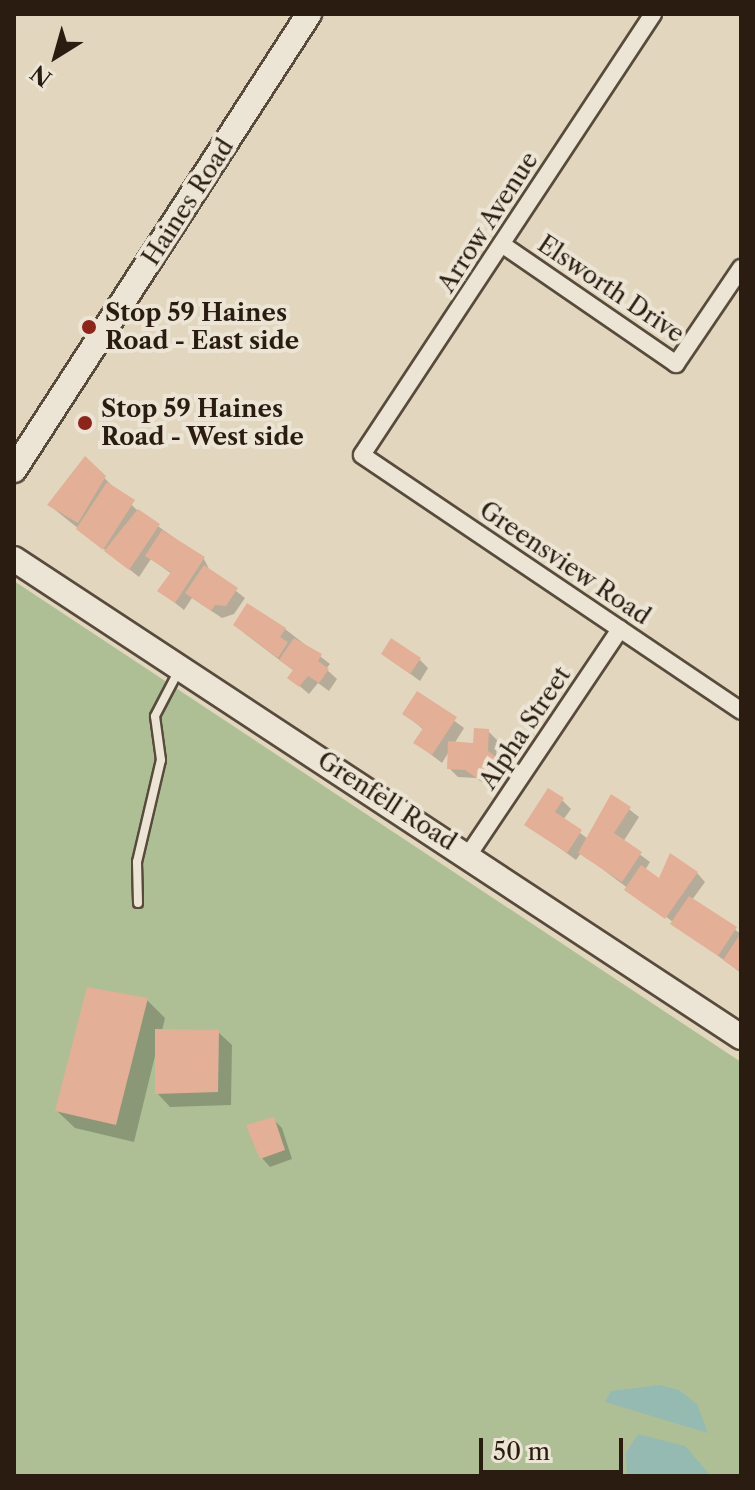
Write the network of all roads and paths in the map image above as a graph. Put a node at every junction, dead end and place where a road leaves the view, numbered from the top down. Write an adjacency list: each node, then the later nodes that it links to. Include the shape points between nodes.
1 (309, 14): 6 (main road, Haines Road)
2 (653, 14): 3 (street, Arrow Avenue)
3 (503, 245): 4 (street, Elsworth Drive, via 676,364); 5 (street, Arrow Avenue)
4 (741, 268)
5 (362, 455): 8 (street, Greensview Road)
6 (14, 470)
7 (19, 558): 9 (main road, Grenfell Road)
8 (620, 629): 10 (street, Greensview Road); 11 (street, Alpha Street)
9 (181, 667): 11 (main road, Grenfell Road); 12 (lane, via 155,716 161,760 137,862)
10 (741, 711)
11 (469, 854): 13 (main road, Grenfell Road)
12 (138, 903)
13 (741, 1037)

